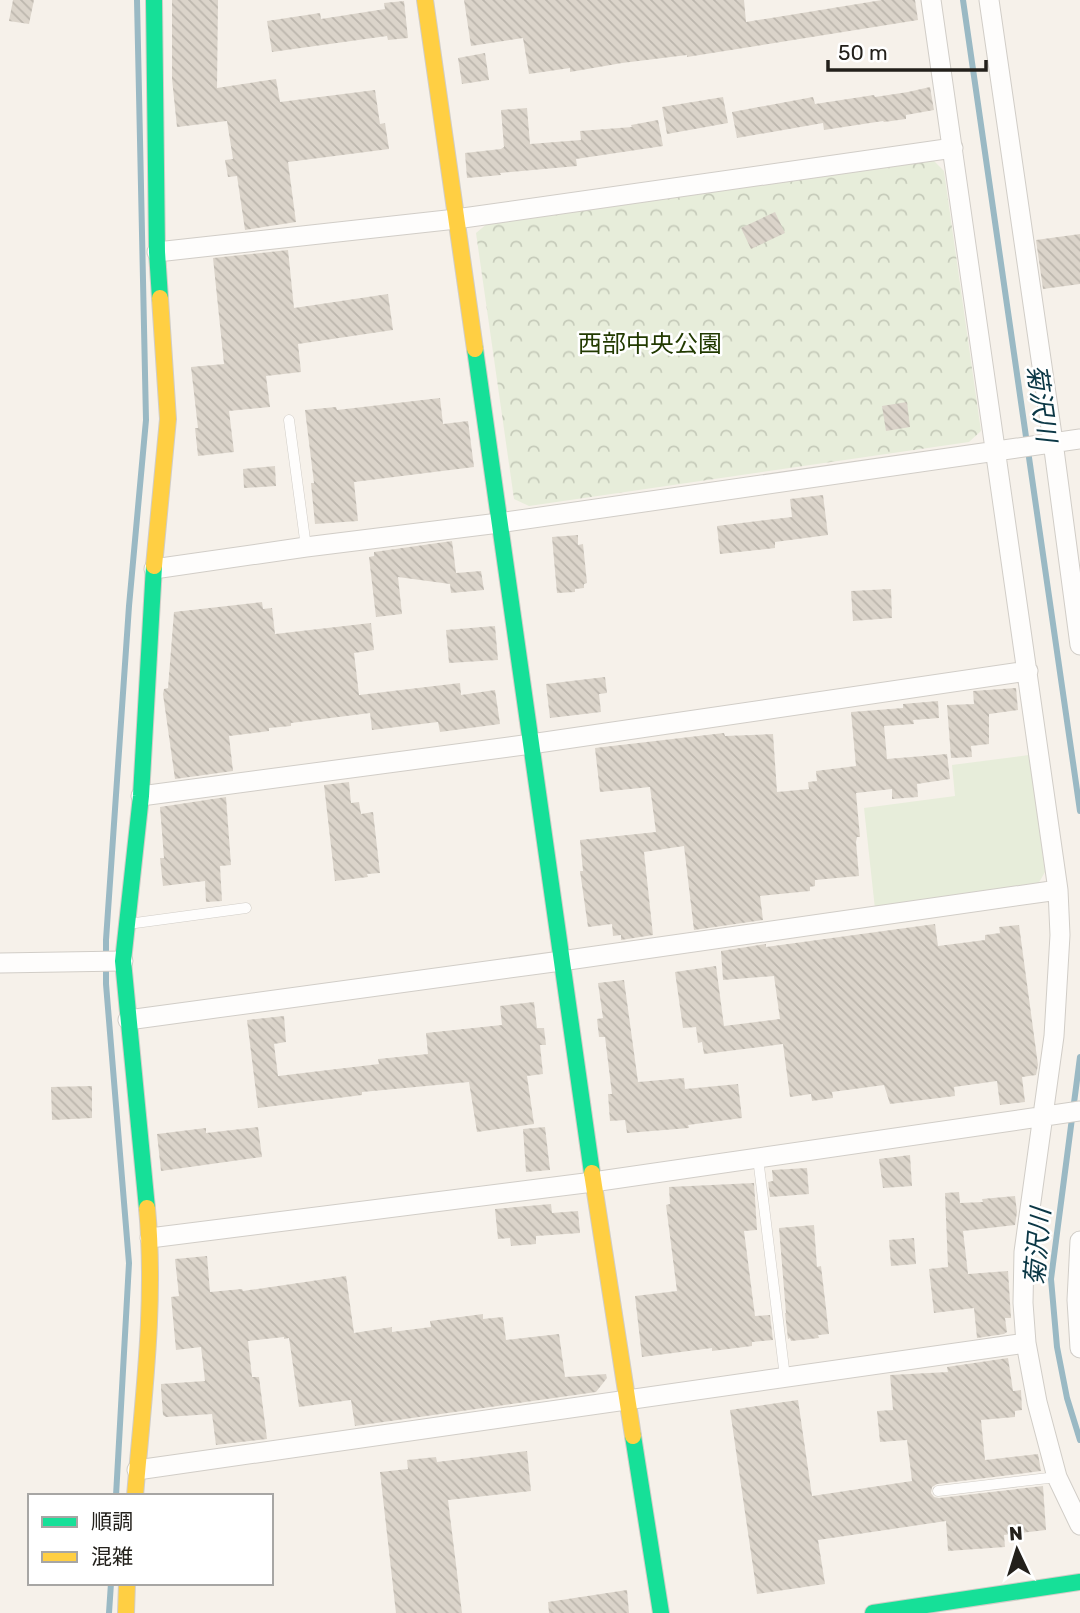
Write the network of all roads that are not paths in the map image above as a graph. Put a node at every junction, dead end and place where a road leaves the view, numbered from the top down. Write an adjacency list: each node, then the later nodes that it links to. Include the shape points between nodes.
1 (154, 0): 7 (street)
2 (425, 0): 6 (street)
3 (931, 0): 5 (street)
4 (989, 0): 10 (street)
5 (953, 148): 6 (street); 11 (street)
6 (456, 219): 7 (street); 12 (street)
7 (157, 252): 14 (street, via 168,419)
8 (289, 420): 13 (lane)
9 (1080, 439): 10 (street)
10 (1046, 443): 11 (street); 15 (street)
11 (1002, 450): 12 (street); 16 (street)
12 (499, 523): 13 (street); 17 (street)
13 (306, 547): 14 (street)
14 (154, 569): 18 (street)
15 (1080, 645)
16 (1028, 671): 17 (street); 19 (street)
17 (531, 744): 18 (street); 23 (street)
18 (141, 796): 21 (street)
19 (1058, 890): 23 (street); 27 (street)
20 (246, 908): 21 (lane)
21 (128, 924): 22 (street)
22 (123, 961): 24 (street); 25 (street)
23 (561, 961): 25 (street); 29 (street)
24 (0, 963)
25 (128, 1020): 30 (street)
26 (1080, 1111): 27 (street)
27 (1051, 1115): 28 (street); 32 (street, via 1024,1252)
28 (758, 1158): 29 (street); 34 (lane)
29 (593, 1182): 30 (street); 35 (street)
30 (150, 1238): 36 (street, via 151,1312)
31 (1080, 1241): 33 (street)
32 (1026, 1343): 34 (street); 37 (street)
33 (1080, 1348)
34 (785, 1377): 35 (street)
35 (627, 1399): 36 (street); 44 (street)
36 (137, 1470): 39 (street)
37 (1057, 1478): 38 (lane); 40 (street)
38 (938, 1491)
39 (135, 1494)
40 (1080, 1525)
41 (1080, 1582): 45 (street)
42 (127, 1585): 43 (street)
43 (126, 1613)
44 (660, 1613)
45 (873, 1613)

